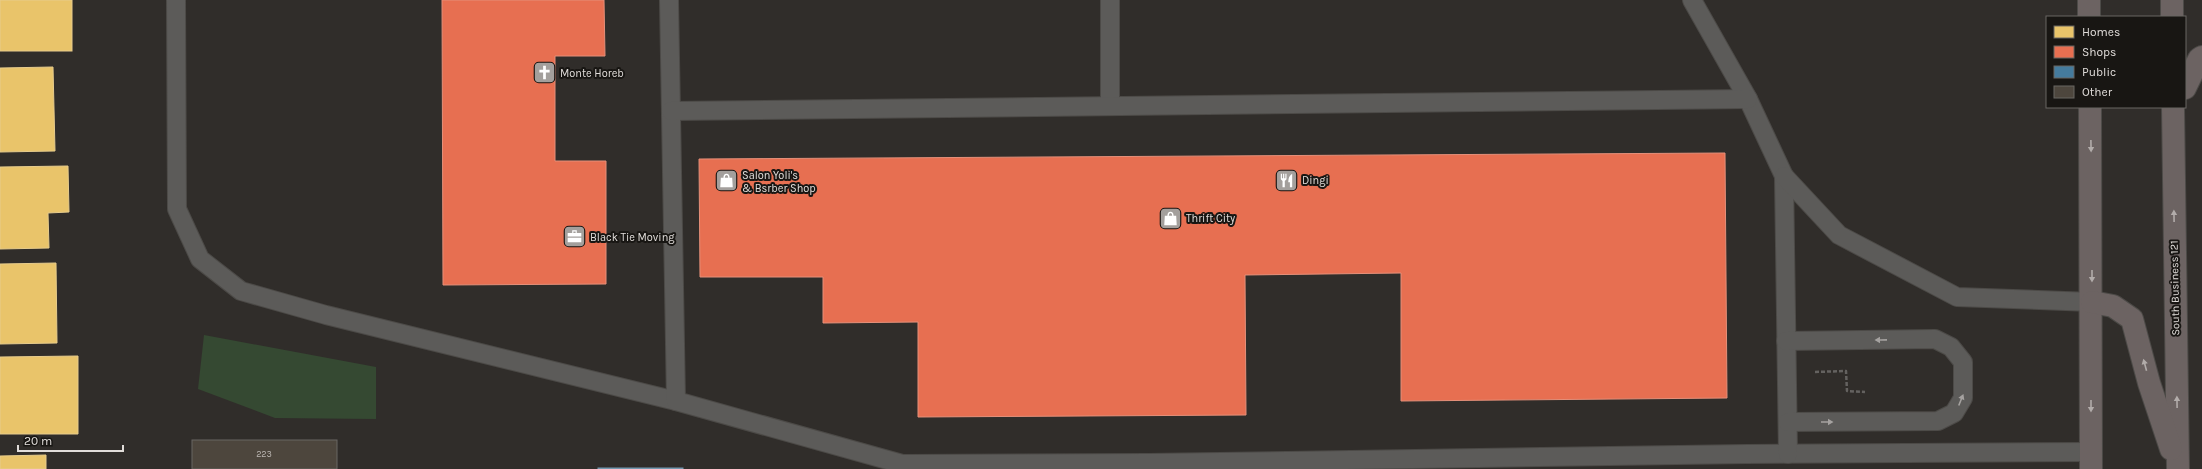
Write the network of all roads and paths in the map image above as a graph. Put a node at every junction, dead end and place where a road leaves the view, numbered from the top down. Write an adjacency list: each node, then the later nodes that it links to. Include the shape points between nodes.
1 (176, 0): 21 (lane, via 177,209 200,259 241,291 326,315)
2 (669, 0): 15 (lane)
3 (1110, 0): 12 (lane)
4 (1692, 0): 11 (lane)
5 (2089, 0): 7 (main road)
6 (2172, 0): 8 (main road)
7 (2089, 16)
8 (2172, 16)
9 (2202, 57): 10 (main road)
10 (2186, 86)
11 (1748, 99): 12 (lane); 16 (lane)
12 (1110, 106): 15 (lane)
13 (2090, 108): 17 (main road, one-way to 17)
14 (2174, 109): 28 (main road, South Business 121, one-way to 14)
15 (671, 111): 21 (lane)
16 (1784, 176): 17 (lane, via 1840,235 1957,297); 18 (lane)
17 (2092, 302): 24 (main road, one-way to 24); 28 (main road, one-way to 17, via 2132,319 2113,306)
18 (1786, 341): 22 (lane); 22 (lane, one-way to 18, via 1938,421 1954,413 1963,398 1963,378 1962,362 1951,347 1935,339)
19 (1806, 372): 20 (path, via 1846,372 1847,391)
20 (1870, 392)
21 (676, 401): 26 (lane, via 902,464)
22 (1788, 422): 23 (lane)
23 (1788, 454): 24 (lane); 25 (lane)
24 (2091, 461)
25 (1746, 462): 27 (lane)
26 (1021, 466): 27 (lane)
27 (1148, 466)
28 (2178, 469)

